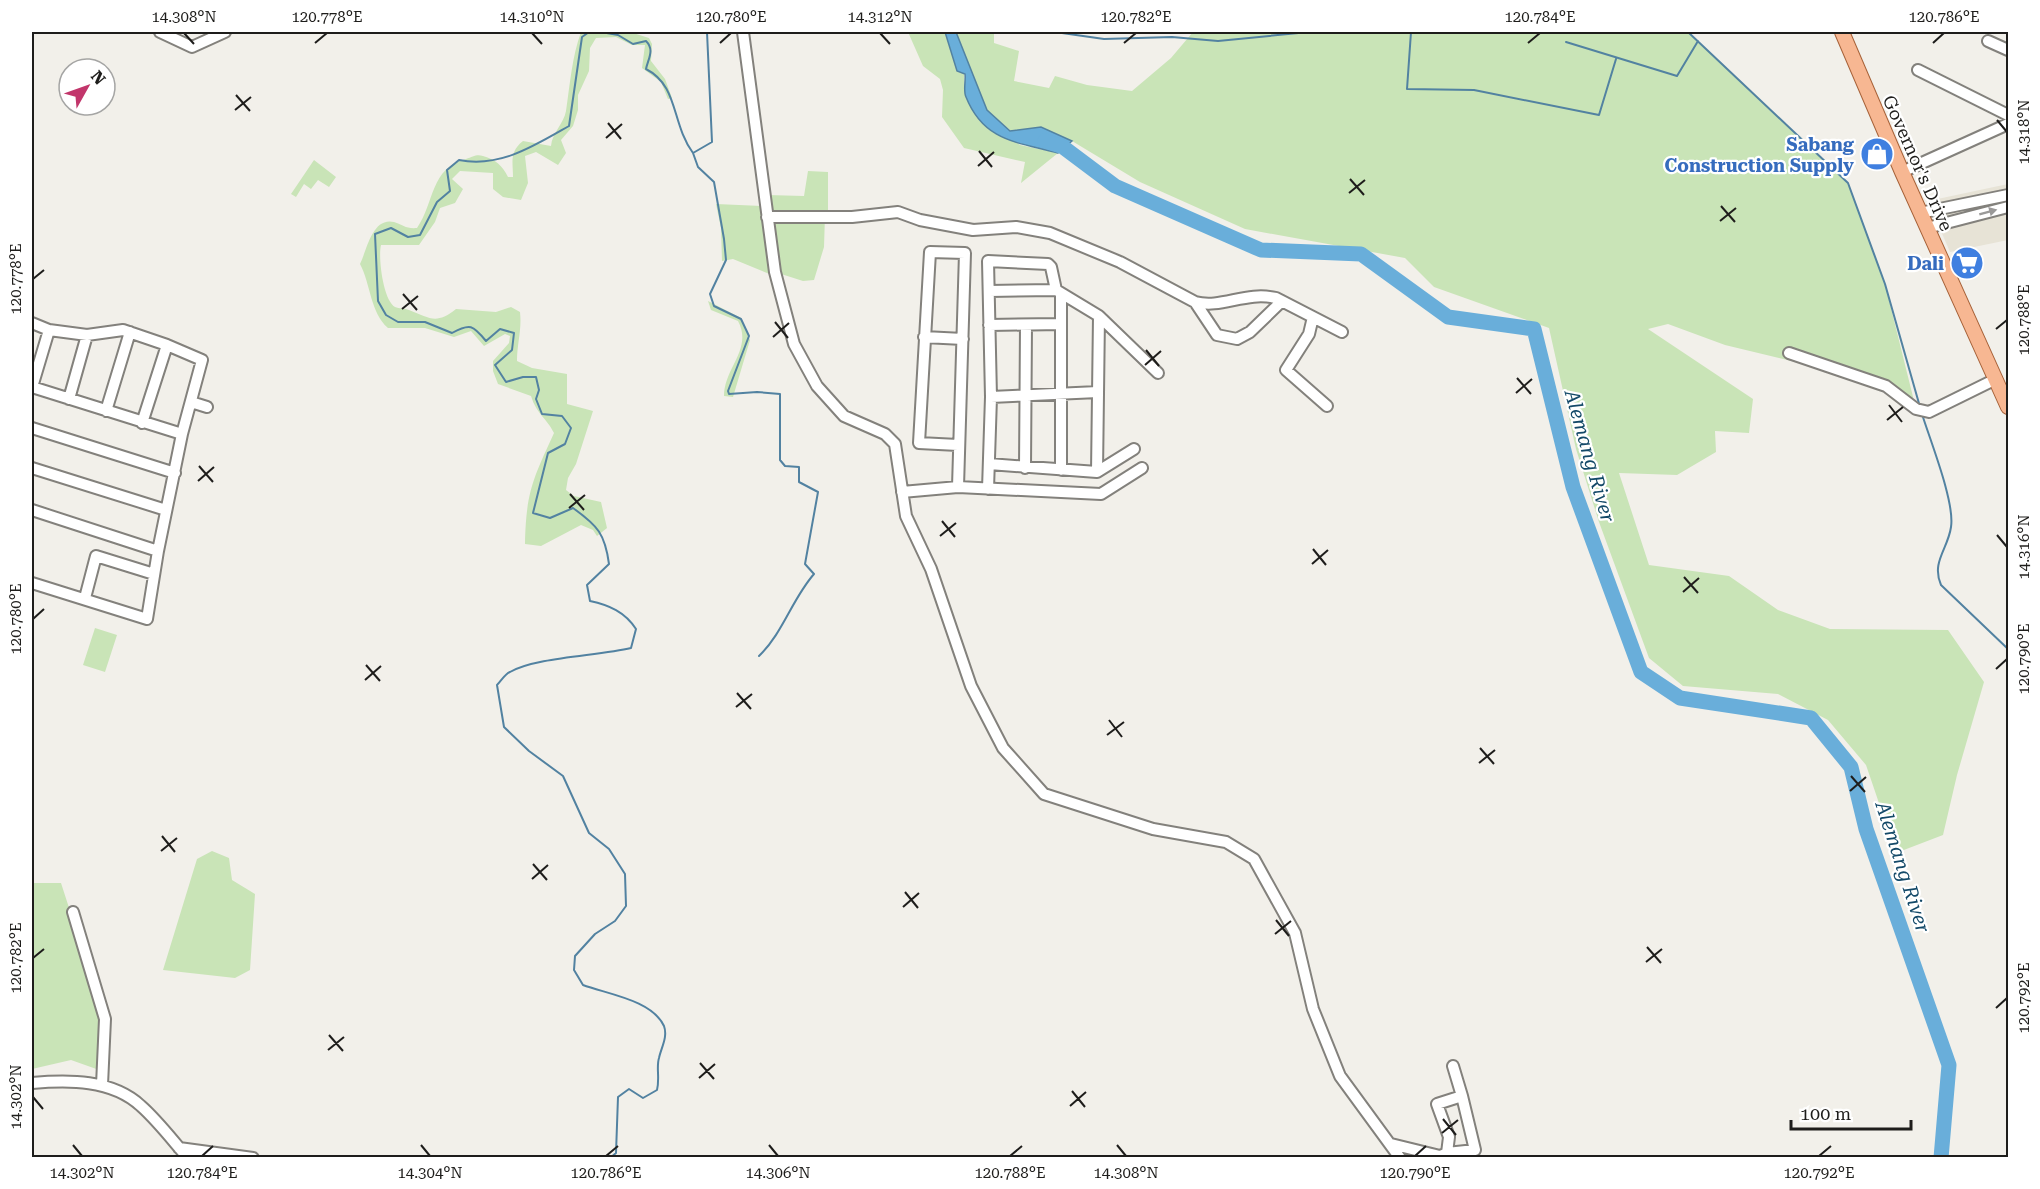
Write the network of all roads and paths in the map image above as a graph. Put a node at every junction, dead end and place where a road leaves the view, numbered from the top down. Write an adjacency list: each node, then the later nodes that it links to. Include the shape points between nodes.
1 (160, 32): 7 (street)
2 (189, 32): 7 (street)
3 (743, 32): 17 (street)
4 (1842, 32): 12 (main road, Governor's Drive)
5 (220, 33): 7 (street, via 192,47)
6 (1988, 41): 8 (street)
7 (184, 43)
8 (2008, 50)
9 (1918, 70): 10 (street)
10 (2008, 115)
11 (2008, 124): 12 (street)
12 (1902, 172): 16 (main road, Governor's Drive)
13 (2008, 195): 14 (street)
14 (1964, 204): 16 (street); 18 (street)
15 (2008, 207): 18 (street, one-way to 15)
16 (1920, 213): 19 (main road, Governor's Drive)
17 (767, 217): 23 (street, via 852,217 898,212 973,230 1016,227 1050,233 1120,262); 64 (street, via 775,272 794,344 817,386 844,416 892,439)
18 (1968, 217): 19 (street)
19 (1927, 228): 39 (main road, Governor's Drive)
20 (989, 291): 21 (street); 21 (street, via 988,261 1048,264); 28 (street)
21 (1059, 292): 24 (street); 27 (street)
22 (1282, 301): 23 (street, via 1257,295 1207,304); 23 (street, via 1250,332 1237,339 1217,335); 25 (street)
23 (1195, 302)
24 (1099, 316): 38 (street); 40 (street)
25 (1313, 317): 32 (street); 46 (street, via 1309,334 1286,370)
26 (32, 323): 30 (street)
27 (1061, 324): 29 (street); 42 (street)
28 (989, 325): 29 (street); 43 (street)
29 (1026, 325): 41 (street)
30 (49, 330): 33 (street); 44 (street, via 32,387)
31 (130, 332): 33 (street); 36 (street); 49 (street)
32 (1342, 332)
33 (87, 335): 44 (street)
34 (924, 337): 35 (street); 35 (street, via 930,252 964,253); 53 (street, via 919,443)
35 (963, 339): 53 (street)
36 (167, 345): 45 (street, via 202,360); 50 (street)
37 (1789, 353): 39 (street, via 1886,386 1916,409 1929,412)
38 (1158, 373)
39 (1996, 379): 48 (main road, Governor's Drive)
40 (1098, 392): 42 (street); 60 (street)
41 (1026, 394): 42 (street); 43 (street); 57 (street)
42 (1063, 394): 59 (street)
43 (991, 397): 55 (street)
44 (69, 399): 49 (street)
45 (191, 402): 47 (street); 52 (street)
46 (1327, 406)
47 (207, 407)
48 (2008, 407)
49 (106, 411): 50 (street)
50 (142, 423): 52 (street)
51 (32, 428): 61 (street)
52 (182, 434): 61 (street)
53 (958, 445): 62 (street)
54 (1134, 449): 60 (street)
55 (989, 464): 57 (street); 63 (street)
56 (32, 468): 66 (street)
57 (1025, 468): 59 (street)
58 (1142, 468): 63 (street, via 1101,494)
59 (1061, 470): 60 (street)
60 (1097, 472)
61 (175, 473): 66 (street)
62 (958, 488): 63 (street); 64 (street)
63 (987, 489)
64 (902, 492): 76 (street, via 906,516 931,569 971,686 1003,748 1044,794 1153,829 1226,842 1254,859 1295,933 1313,1009 1341,1076)
65 (32, 510): 67 (street)
66 (166, 510): 67 (street)
67 (158, 551): 68 (street)
68 (154, 574): 70 (street, via 96,556); 70 (street, via 147,619)
69 (32, 583): 70 (street)
70 (85, 598)
71 (73, 912): 74 (street, via 105,1019)
72 (1453, 1066): 75 (street)
73 (32, 1083): 74 (street, via 62,1080)
74 (102, 1085): 77 (street, via 140,1104)
75 (1462, 1096): 78 (street, via 1437,1104 1449,1137); 78 (street, via 1475,1150)
76 (1391, 1144): 78 (street, via 1440,1156); 81 (street)
77 (179, 1148): 79 (street); 80 (street)
78 (1447, 1153)
79 (188, 1158)
80 (253, 1158)
81 (1400, 1158)

